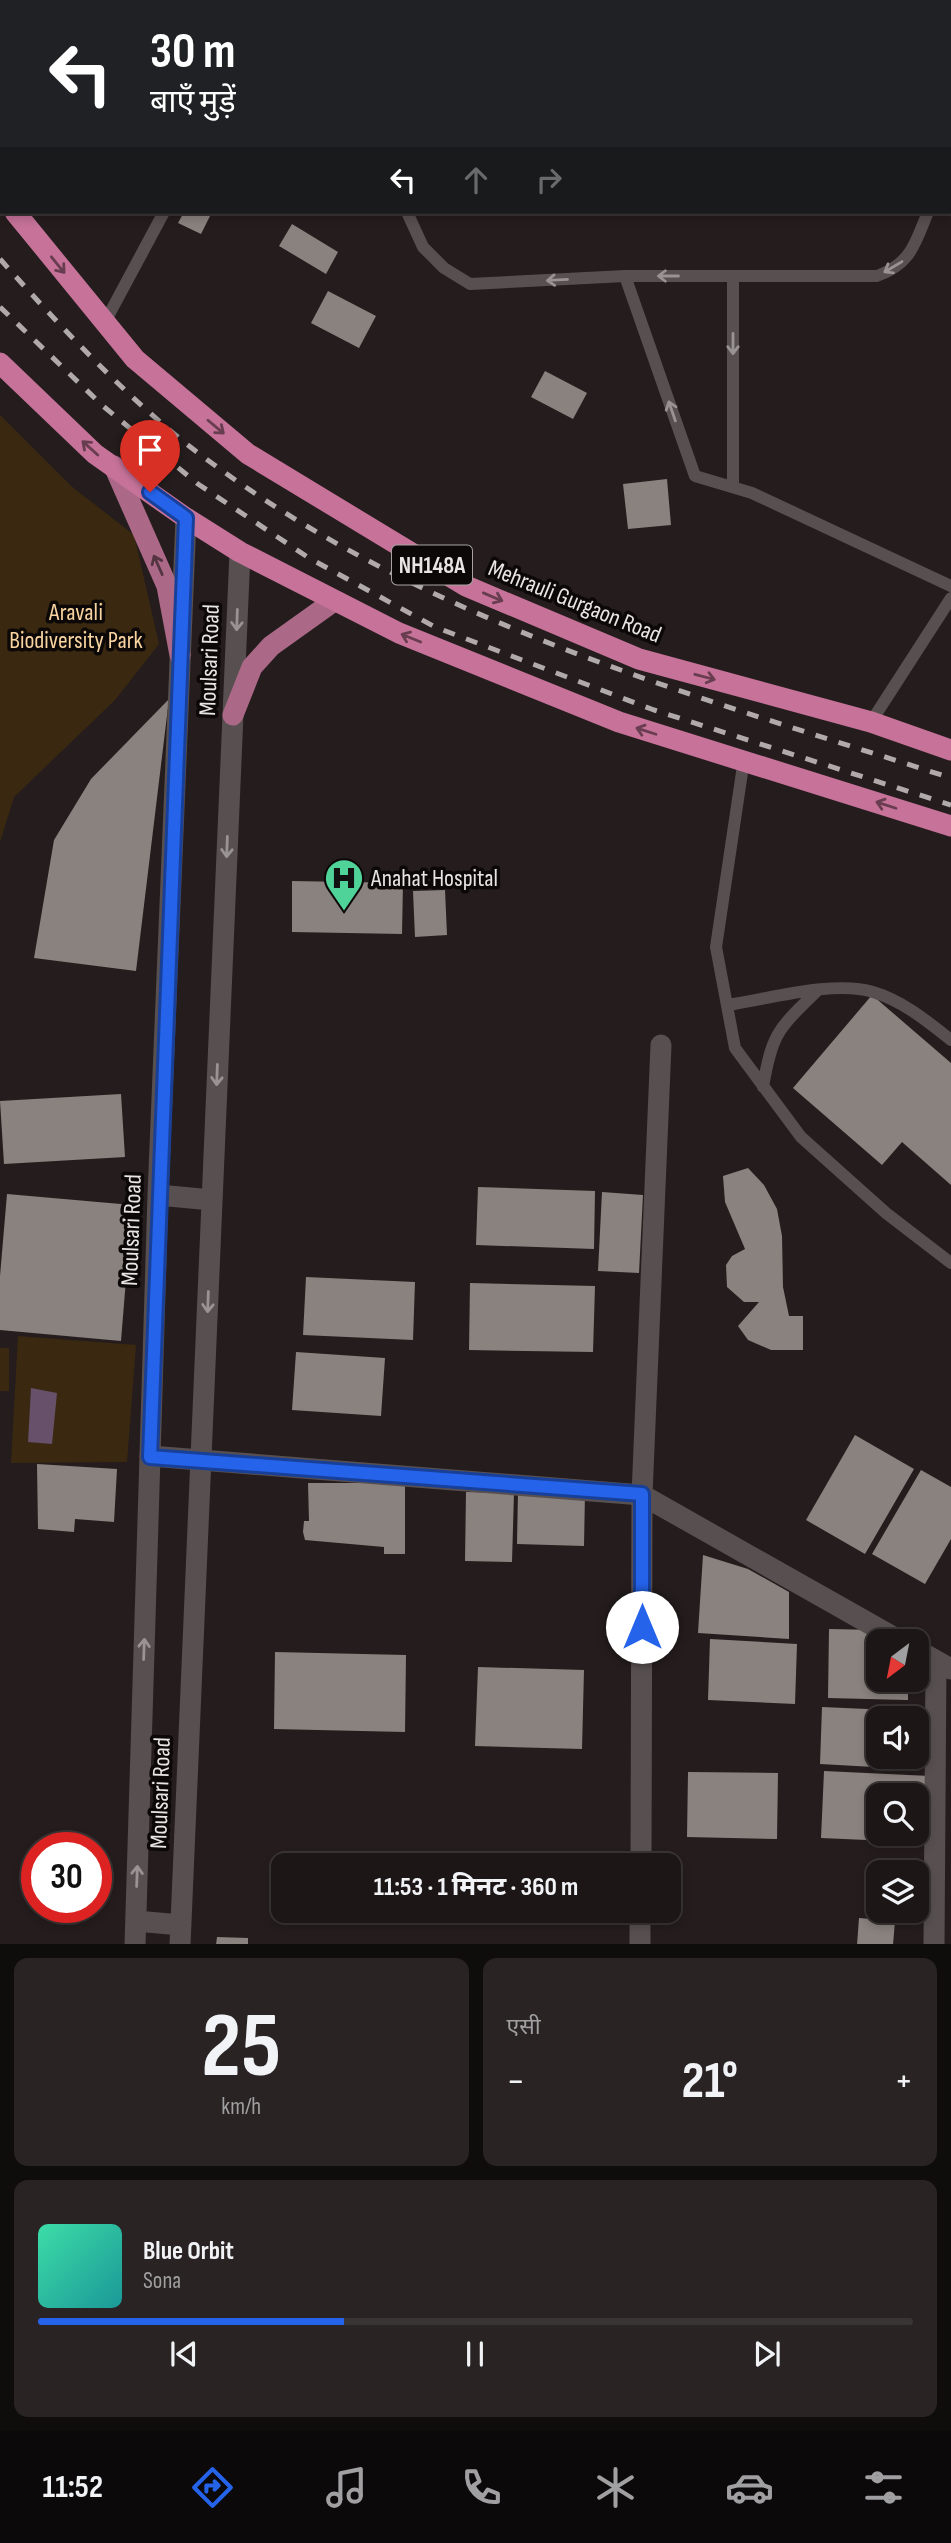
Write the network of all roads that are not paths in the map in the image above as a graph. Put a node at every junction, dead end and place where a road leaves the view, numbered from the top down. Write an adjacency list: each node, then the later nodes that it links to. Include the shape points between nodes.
1 (17, 214): 7 (highway, Mehrauli Gurgaon Road / NH148A, one-way to 7)
2 (163, 214): 7 (lane)
3 (408, 214): 5 (lane, one-way to 3, via 470,284 444,268 423,247)
4 (927, 214): 6 (lane, one-way to 6, via 911,254 895,269 877,276)
5 (625, 276): 6 (lane, one-way to 5); 10 (lane, one-way to 5, via 695,476)
6 (733, 276): 10 (lane, one-way to 10)
7 (104, 321): 18 (highway, Mehrauli Gurgaon Road / NH148A, one-way to 18, via 135,359 248,454 466,586 639,659)
8 (0, 363): 9 (highway, one-way to 8, via 95,454)
9 (114, 466): 11 (highway); 16 (main road, one-way to 9, via 167,586)
10 (733, 486): 13 (lane)
11 (186, 518): 12 (highway); 16 (street, Moulsari Road)
12 (240, 552): 15 (highway); 17 (street, Moulsari Road, one-way to 17)
13 (951, 586)
14 (951, 598): 18 (lane)
15 (334, 601): 17 (main road, via 271,646 251,667); 20 (highway, one-way to 15, via 619,722 399,633)
16 (180, 654): 27 (street, Moulsari Road)
17 (233, 715): 28 (street, Moulsari Road, one-way to 28)
18 (871, 722): 19 (highway, Mehrauli Gurgaon Road / NH148A)
19 (951, 750)
20 (744, 759): 21 (highway, one-way to 20); 23 (lane, via 716,947)
21 (951, 826)
22 (817, 991): 23 (lane); 24 (lane, via 872,991 918,1013); 26 (lane, via 784,1023 770,1045)
23 (729, 1005): 26 (lane, via 735,1048)
24 (951, 1040)
25 (662, 1045): 32 (street)
26 (762, 1087): 29 (lane, via 801,1137)
27 (158, 1195): 28 (street); 30 (street, Moulsari Road)
28 (212, 1200): 31 (street, Moulsari Road, one-way to 31)
29 (951, 1263)
30 (150, 1457): 31 (street); 36 (street, Moulsari Road, one-way to 30)
31 (201, 1460): 32 (street); 38 (street, Moulsari Road)
32 (642, 1494): 33 (street); 35 (street)
33 (879, 1629)
34 (944, 1665): 41 (street)
35 (641, 1853)
36 (136, 1920): 38 (street); 39 (street, Moulsari Road)
37 (640, 1923): 40 (street)
38 (181, 1935)
39 (135, 1944)
40 (640, 1944)
41 (934, 1944)

